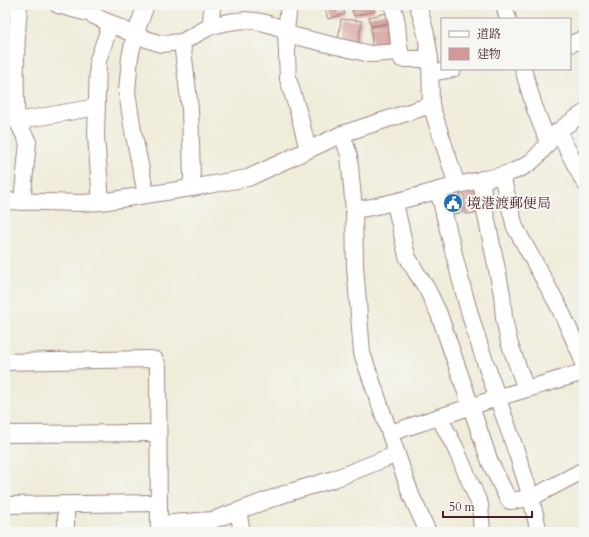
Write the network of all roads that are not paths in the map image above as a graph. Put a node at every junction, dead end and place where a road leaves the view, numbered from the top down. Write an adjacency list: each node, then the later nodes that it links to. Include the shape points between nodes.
1 (19, 5): 24 (street, via 15,97)
2 (58, 5): 10 (street, via 88,13)
3 (146, 5): 13 (street)
4 (212, 5): 11 (street)
5 (289, 5): 12 (street)
6 (392, 5): 17 (street, via 396,14)
7 (418, 5): 18 (street, via 426,34)
8 (504, 5): 9 (street)
9 (508, 18)
10 (111, 23): 13 (street); 22 (street, via 98,60)
11 (211, 26): 12 (street, via 252,21 271,24); 15 (street)
12 (286, 32): 17 (street, via 370,54); 27 (street, via 288,78)
13 (135, 35): 15 (street, via 161,44); 34 (street, via 127,92)
14 (584, 39): 16 (street)
15 (182, 42): 32 (street, via 190,109)
16 (571, 44)
17 (400, 52): 18 (street, via 402,59)
18 (430, 66): 19 (street); 21 (street)
19 (441, 67)
20 (523, 70): 26 (street, via 534,106)
21 (431, 105): 25 (street); 31 (street)
22 (97, 107): 24 (street); 37 (street, via 96,136)
23 (584, 113): 26 (street)
24 (17, 121): 36 (street, via 28,142)
25 (342, 134): 27 (street); 39 (street, via 349,155)
26 (553, 137): 28 (street, via 542,152 526,165); 30 (street)
27 (308, 150): 32 (street, via 248,178)
28 (502, 176): 29 (street); 40 (street, via 514,227 559,307)
29 (482, 179): 31 (street); 43 (street, via 484,206 509,342)
30 (584, 182)
31 (457, 185): 33 (street)
32 (191, 188): 34 (street)
33 (438, 190): 38 (street); 44 (street, via 461,286)
34 (146, 194): 37 (street)
35 (5, 202): 36 (street)
36 (22, 202): 37 (street)
37 (101, 202)
38 (395, 202): 39 (street); 45 (street, via 407,256 439,314)
39 (354, 210): 48 (street, via 355,266 362,353)
40 (583, 359)
41 (5, 362): 47 (street, via 155,360 158,367)
42 (584, 372): 43 (street)
43 (526, 389): 44 (street)
44 (498, 397): 45 (street); 52 (street)
45 (470, 406): 46 (street); 52 (street, via 490,462 507,497 510,501)
46 (439, 417): 48 (street); 61 (street, via 480,505)
47 (158, 433): 49 (street); 53 (street)
48 (390, 433): 50 (street)
49 (5, 434)
50 (397, 454): 56 (street, via 334,479); 60 (street, via 411,496)
51 (584, 470): 52 (street)
52 (531, 498): 62 (street)
53 (159, 503): 54 (street); 57 (street)
54 (66, 504): 55 (street); 58 (street)
55 (5, 505)
56 (238, 511): 57 (street, via 213,520); 59 (street)
57 (159, 528)
58 (66, 532)
59 (242, 532)
60 (428, 532)
61 (482, 532)
62 (539, 532)

